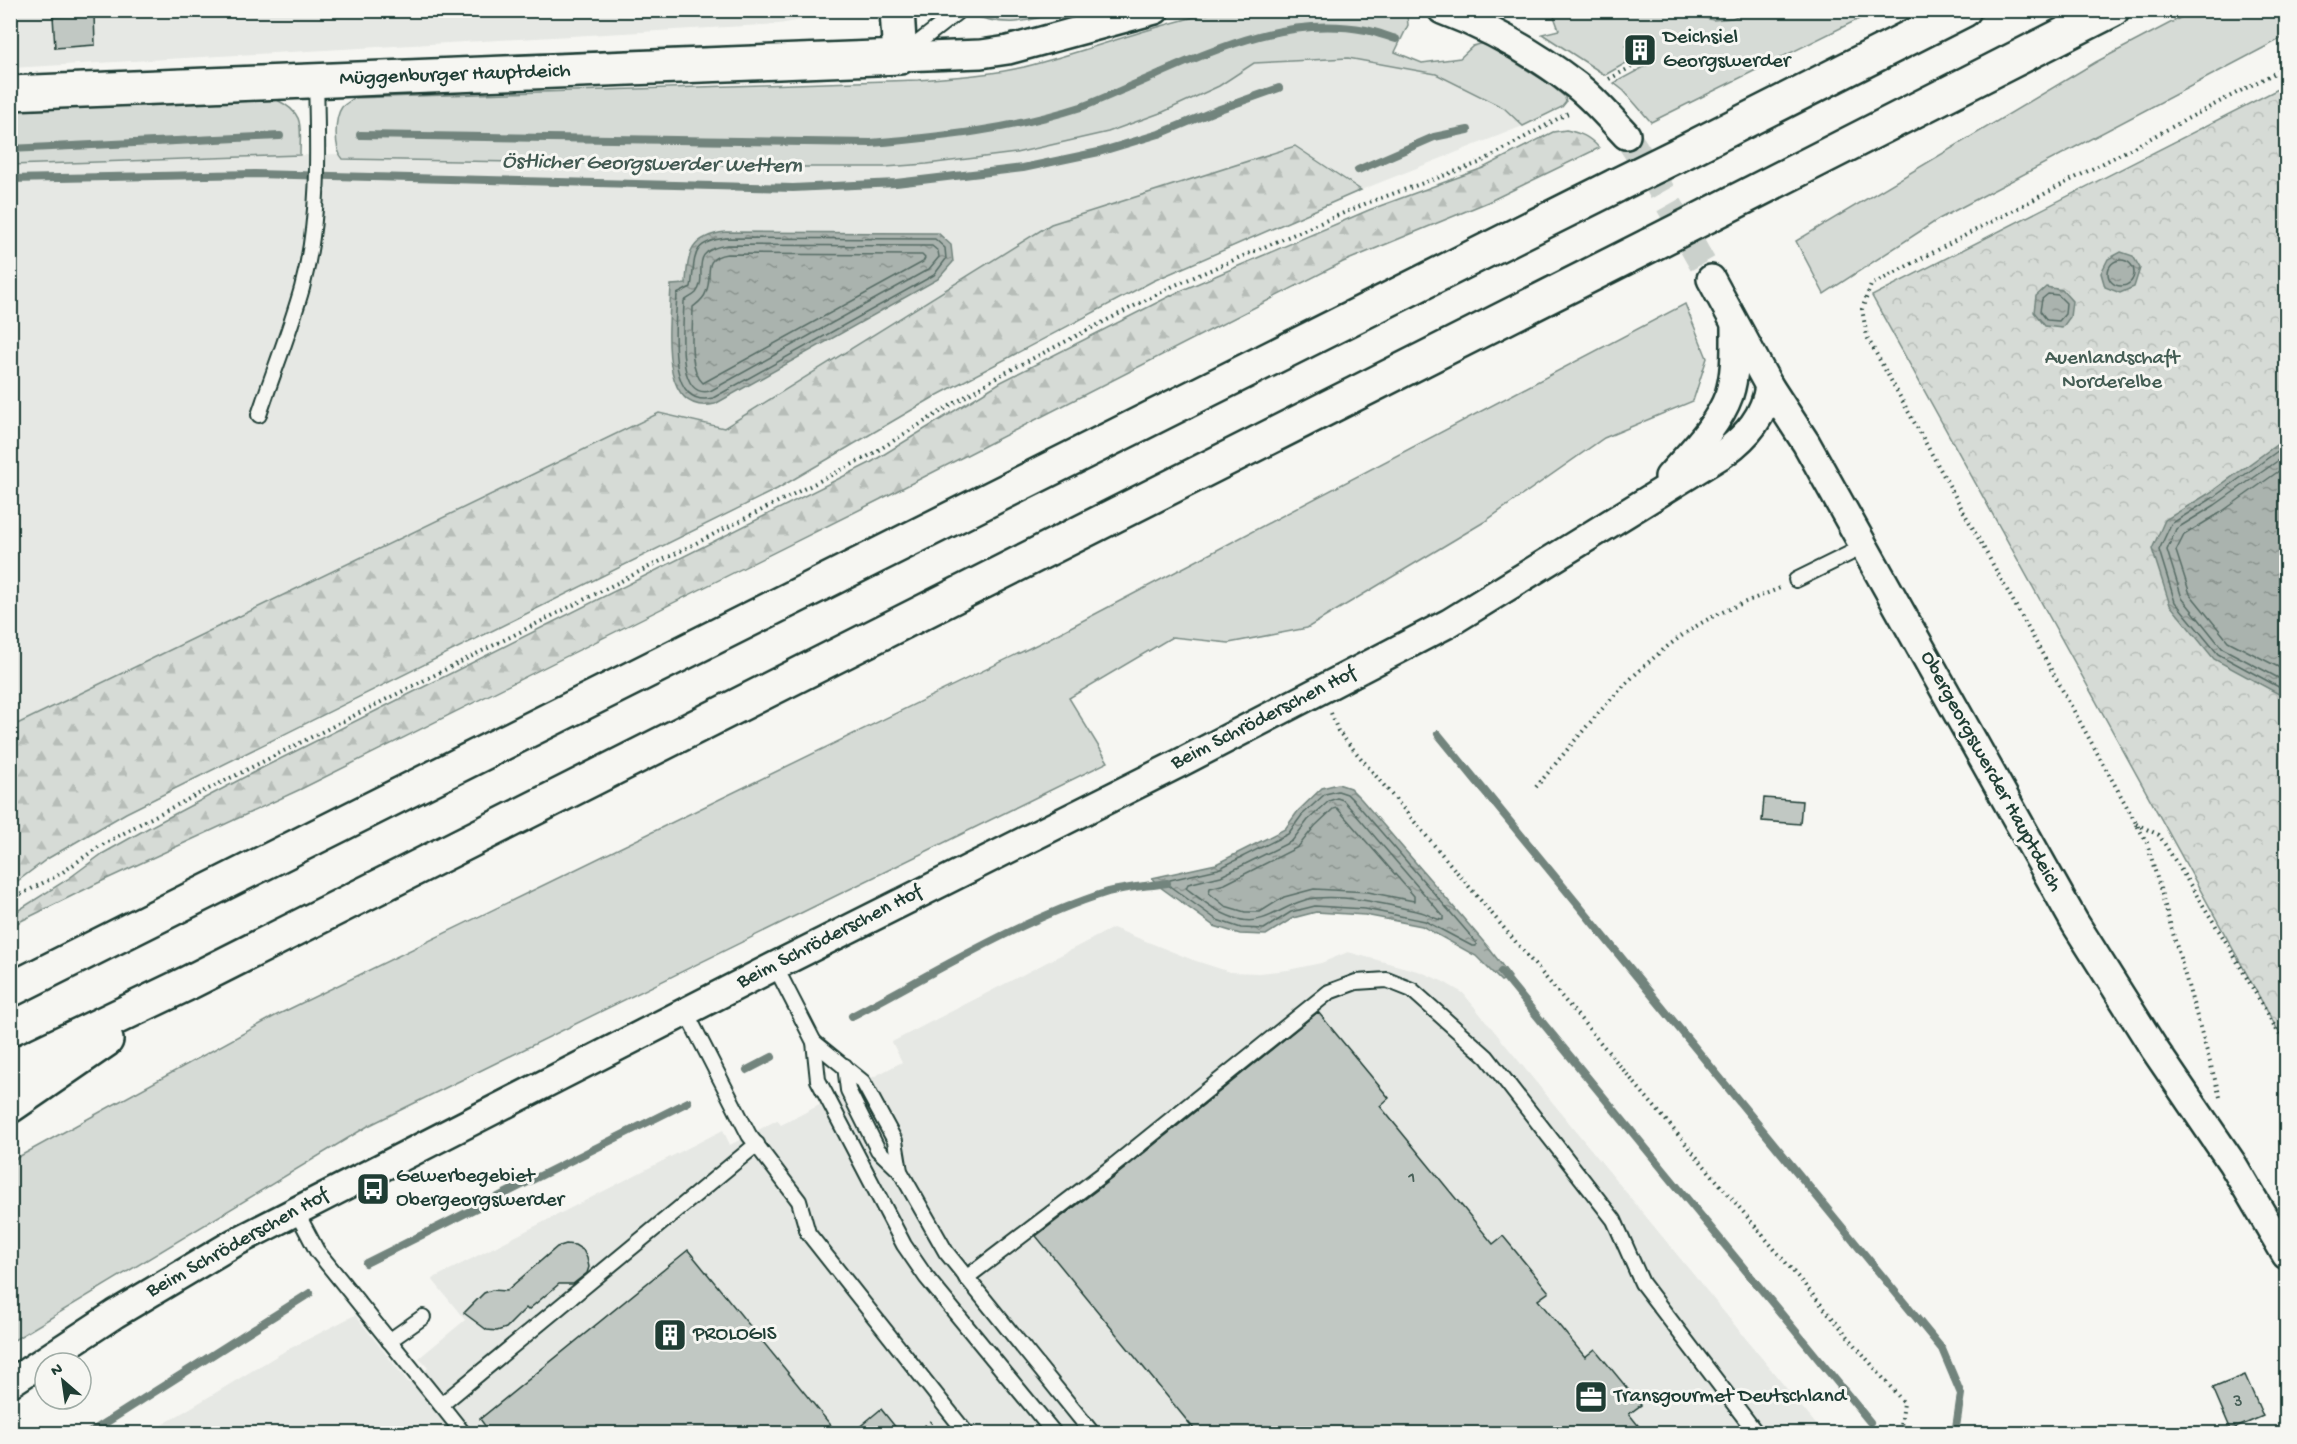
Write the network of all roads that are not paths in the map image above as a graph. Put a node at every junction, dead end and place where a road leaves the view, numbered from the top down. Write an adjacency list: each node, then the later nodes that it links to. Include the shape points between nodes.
1 (897, 10): 7 (main road)
2 (960, 10): 7 (lane)
3 (1155, 10): 7 (street, via 1008,50)
4 (1442, 10): 10 (street, via 1498,34 1576,85)
5 (1964, 10): 20 (main road, bridge)
6 (2112, 10): 19 (main road, bridge)
7 (900, 57): 8 (main road, Müggenburger Hauptdeich)
8 (316, 82): 9 (main road, Müggenburger Hauptdeich); 14 (lane, via 318,161 314,219 302,288)
9 (10, 93)
10 (1626, 135)
11 (1711, 279): 12 (street, Obergeorgswerder Hauptdeich)
12 (1735, 325): 13 (street, Obergeorgswerder Hauptdeich); 15 (street, Beim Schröderschen Hof, via 1735,362 1728,396 1718,418)
13 (1769, 386): 15 (street, Beim Schröderschen Hof, via 1757,420 1737,444); 16 (street, Obergeorgswerder Hauptdeich, via 1797,428)
14 (258, 414)
15 (1651, 497): 18 (street, Beim Schröderschen Hof, via 1449,623)
16 (1863, 547): 17 (lane); 27 (street, Obergeorgswerder Hauptdeich, via 2075,923 2257,1203)
17 (1796, 580)
18 (775, 966): 21 (street, Beim Schröderschen Hof); 22 (lane)
19 (186, 984): 23 (main road); 24 (main road)
20 (10, 990)
21 (686, 1012): 25 (lane); 26 (street, Beim Schröderschen Hof)
22 (814, 1042): 28 (lane, via 863,1082 895,1141 900,1171 933,1233); 35 (lane, via 818,1080 904,1245)
23 (10, 1068)
24 (10, 1106)
25 (757, 1144): 32 (lane); 34 (lane, via 799,1201 808,1233)
26 (296, 1211): 30 (lane, via 317,1251); 31 (street, Beim Schröderschen Hof, via 115,1314)
27 (2286, 1255)
28 (966, 1278): 36 (lane); 37 (lane, via 1112,1167 1329,992 1356,982 1387,981 1412,990 1487,1057 1614,1220 1642,1283)
29 (423, 1317): 30 (lane)
30 (389, 1341): 32 (lane)
31 (10, 1383)
32 (441, 1405): 33 (lane)
33 (464, 1434)
34 (967, 1434)
35 (1055, 1434)
36 (1093, 1434)
37 (1757, 1434)

